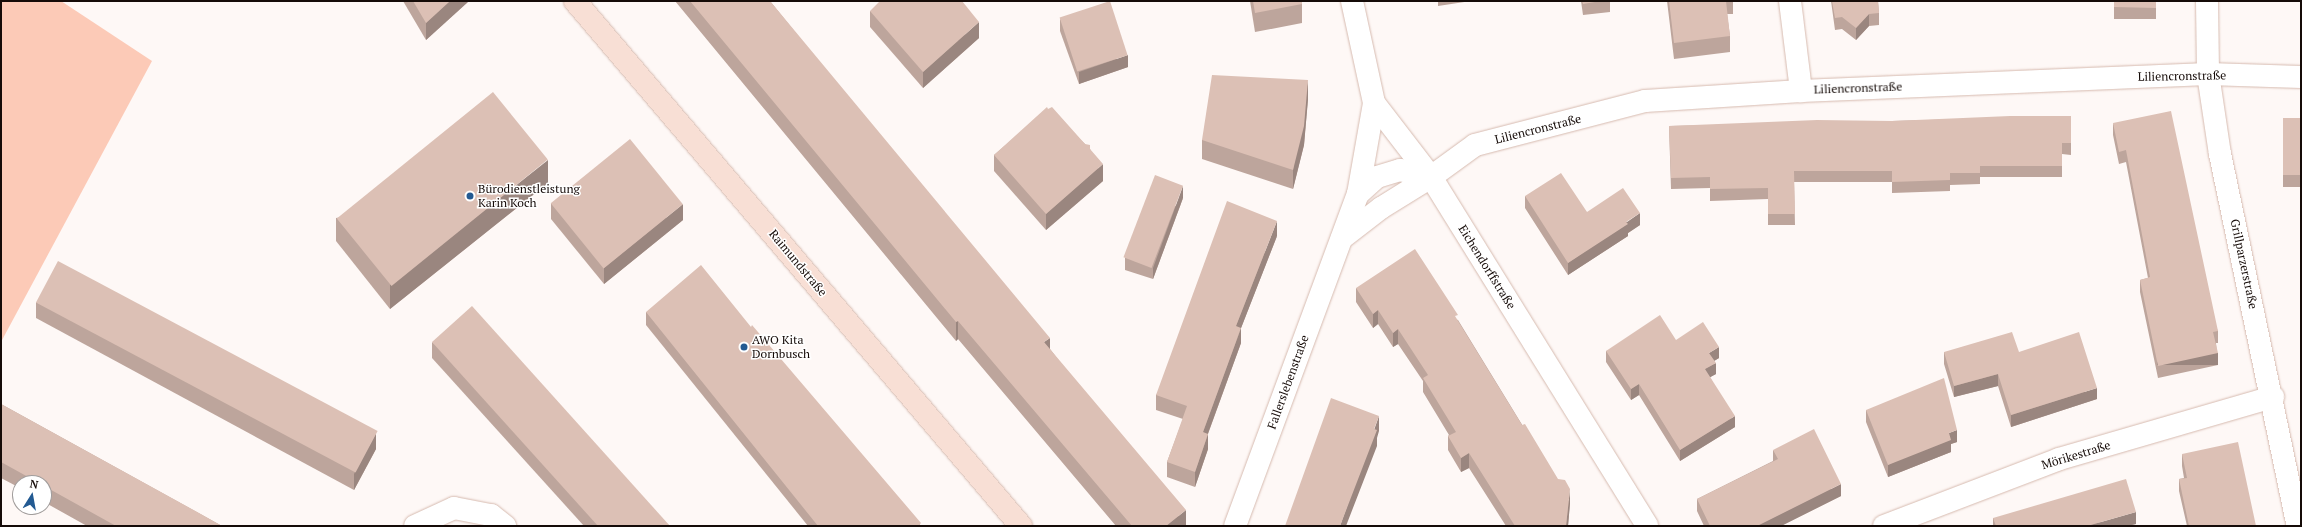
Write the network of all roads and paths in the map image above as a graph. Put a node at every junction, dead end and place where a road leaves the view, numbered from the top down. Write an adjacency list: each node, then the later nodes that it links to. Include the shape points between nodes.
1 (575, 1): 15 (street, Raimundstraße)
2 (1352, 1): 8 (street, Eichendorffstraße)
3 (1790, 1): 7 (street)
4 (2207, 1): 5 (street, Grillparzerstraße)
5 (2208, 74): 6 (street, Liliencronstraße); 7 (street, Liliencronstraße); 12 (street, Grillparzerstraße, via 2220,154)
6 (2301, 77)
7 (1801, 91): 9 (street, Liliencronstraße, via 1645,102 1475,145)
8 (1374, 103): 9 (street, Eichendorffstraße); 10 (street, Fallerslebenstraße)
9 (1431, 177): 10 (street, Fallerslebenstraße, via 1400,170 1377,177); 11 (street, via 1381,208); 17 (street, Eichendorffstraße)
10 (1358, 194): 11 (street, Fallerslebenstraße)
11 (1342, 238): 16 (street, Fallerslebenstraße)
12 (2273, 397): 18 (street, Mörikestraße, via 2058,459); 19 (street, Grillparzerstraße)
13 (415, 526): 14 (street, via 454,508 491,515)
14 (506, 526)
15 (1021, 526)
16 (1235, 526)
17 (1647, 526)
18 (1884, 526)
19 (2298, 526)

